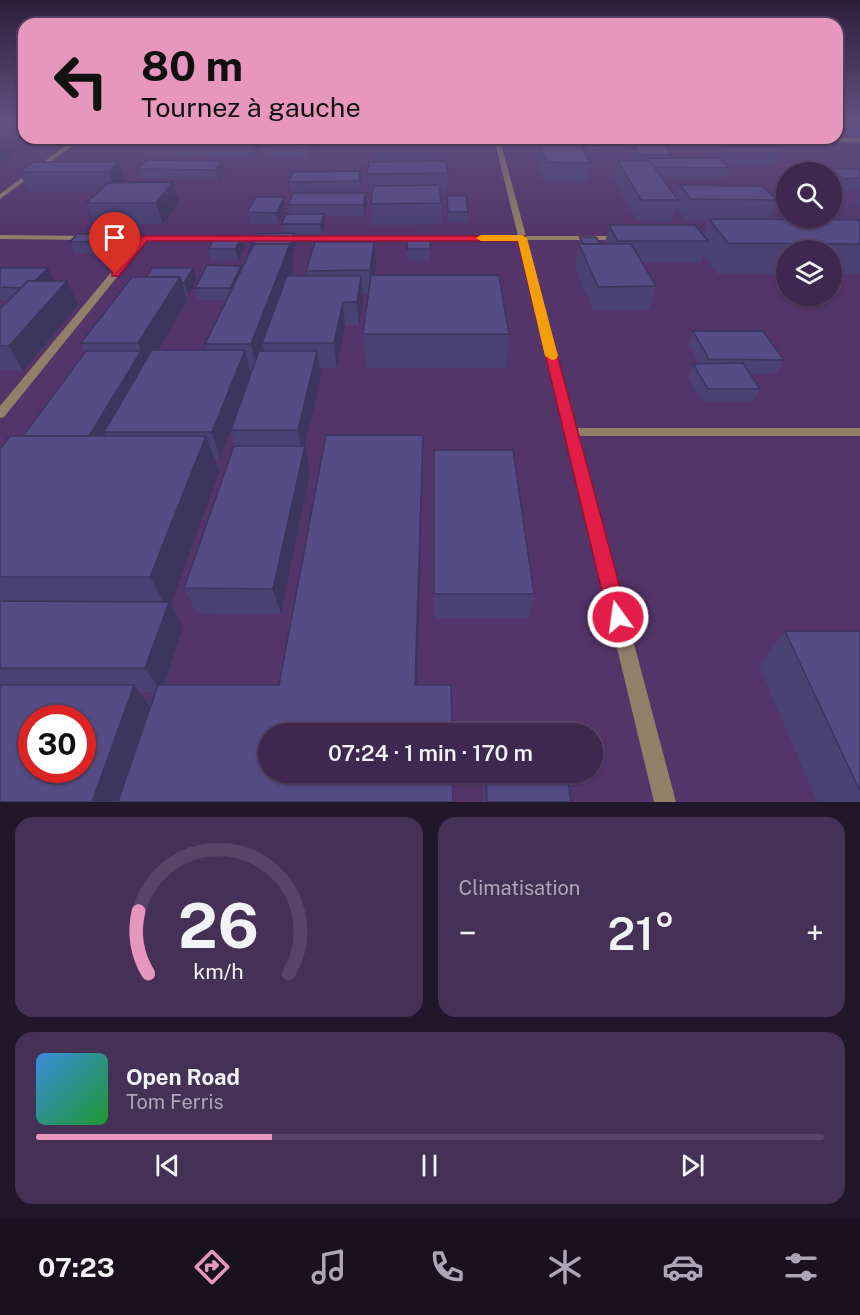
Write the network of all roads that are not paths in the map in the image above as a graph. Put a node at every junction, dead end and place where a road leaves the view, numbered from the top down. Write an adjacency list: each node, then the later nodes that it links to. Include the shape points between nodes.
1 (54, 156): 3 (street)
2 (502, 156): 5 (street)
3 (0, 197)
4 (0, 237): 7 (street)
5 (522, 238): 6 (street); 7 (street); 9 (street)
6 (638, 238)
7 (144, 239): 8 (street)
8 (0, 414)
9 (571, 432): 10 (street); 11 (street)
10 (860, 432)
11 (665, 802)

